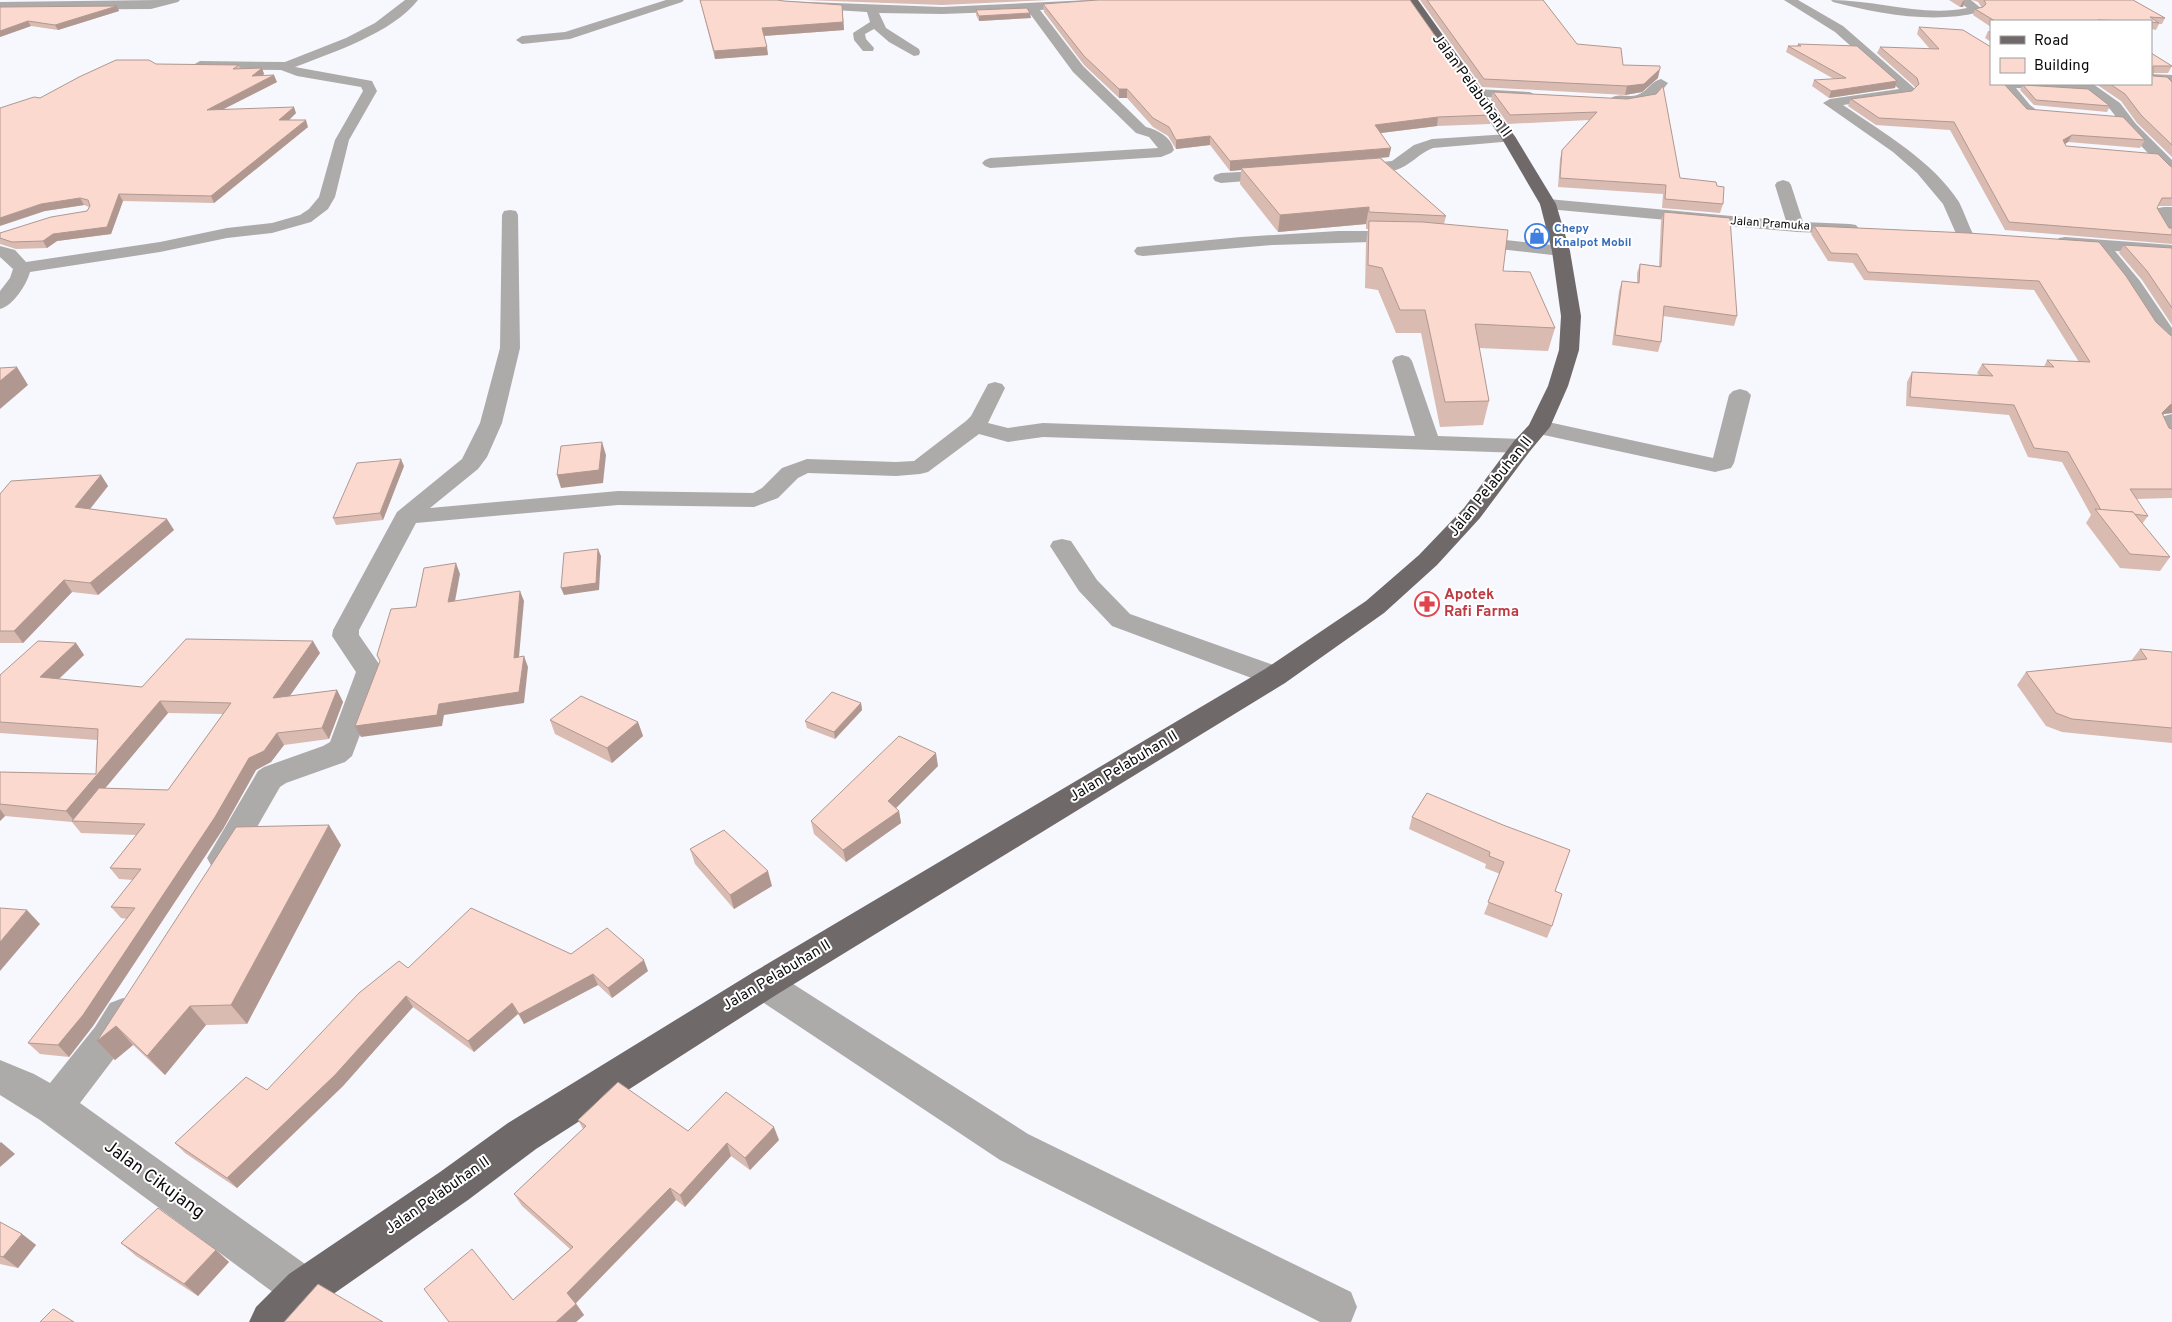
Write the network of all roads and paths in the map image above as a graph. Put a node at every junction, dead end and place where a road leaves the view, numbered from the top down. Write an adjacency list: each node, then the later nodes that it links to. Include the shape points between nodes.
1 (174, 0): 11 (street, via 152,5)
2 (412, 0): 22 (street, via 379,26)
3 (678, 0): 18 (street, via 566,36)
4 (760, 0): 13 (street)
5 (1138, 0): 10 (street)
6 (1412, 0): 29 (main road, Jalan Pelabuhan II)
7 (1790, 0): 52 (street, via 1838,29 1908,90 1830,105 1898,149 1923,170 1951,203)
8 (1837, 0): 14 (street, via 1873,8)
9 (1964, 0): 14 (street, via 1976,9)
10 (1074, 5): 12 (street); 15 (street)
11 (0, 6)
12 (1031, 7): 13 (street); 38 (street, via 1078,69 1142,130 1154,134 1166,150)
13 (872, 10): 17 (street)
14 (1937, 13): 16 (street)
15 (1078, 17)
16 (1952, 23)
17 (875, 24): 19 (street, via 859,33 860,40); 20 (street, via 884,34)
18 (522, 40)
19 (868, 48)
20 (914, 52)
21 (188, 64): 22 (street)
22 (287, 66): 62 (street, via 287,69 297,72 367,84 370,91 342,139 331,188 325,202 315,212 300,221 278,226)
23 (2152, 78): 24 (street)
24 (2172, 78)
25 (1661, 82): 31 (street, via 1641,100)
26 (2008, 85): 32 (street, via 2006,86 2031,117)
27 (2048, 85): 28 (street)
28 (2086, 86): 34 (street, via 2105,97)
29 (1477, 94): 30 (street); 35 (main road, Jalan Pelabuhan II)
30 (1546, 96)
31 (1606, 100)
32 (2048, 114)
33 (2107, 118): 34 (street)
34 (2126, 119): 37 (street)
35 (1508, 138): 40 (street, via 1432,144 1419,148 1396,165); 44 (main road, Jalan Pelabuhan II)
36 (2132, 154): 37 (street)
37 (2160, 156): 39 (street)
38 (990, 163)
39 (2172, 169)
40 (1336, 171)
41 (1290, 174): 42 (street)
42 (1221, 178)
43 (1782, 185): 47 (street)
44 (1548, 204): 47 (street, Jalan Pramuka); 61 (main road, Jalan Pelabuhan II)
45 (2172, 212): 49 (street, via 2162,215)
46 (510, 215): 73 (street, via 510,348 491,422 473,462)
47 (1797, 227): 48 (street, Jalan Pramuka)
48 (1866, 230)
49 (2172, 231)
50 (145, 232): 62 (street)
51 (1944, 233): 52 (street)
52 (1964, 234): 53 (street)
53 (1984, 235)
54 (1416, 237): 60 (street, via 1290,238)
55 (1452, 240): 61 (street)
56 (2052, 241): 57 (street)
57 (2102, 246): 58 (street); 64 (street)
58 (2172, 250)
59 (0, 251): 62 (street, via 9,254)
60 (1143, 251)
61 (1561, 251): 71 (main road, Jalan Pelabuhan II, via 1572,316 1570,350 1558,386)
62 (20, 270): 63 (street)
63 (0, 303)
64 (2172, 339)
65 (1402, 361): 72 (street)
66 (995, 388): 69 (street)
67 (1740, 395): 71 (street, via 1720,465 1568,432)
68 (2172, 421): 70 (street, via 2168,424)
69 (974, 426): 72 (street, via 1008,435 1043,430); 73 (street, via 920,467 807,466 792,470 772,493 754,500 618,498)
70 (2172, 430)
71 (1531, 437): 72 (street); 75 (main road, Jalan Pelabuhan II, via 1472,513 1428,560 1375,607)
72 (1429, 444)
73 (406, 517): 76 (street, via 346,630 345,636 370,671 342,748 269,779)
74 (1062, 546): 75 (street, via 1083,581 1121,620)
75 (1275, 676): 77 (main road, Jalan Pelabuhan II)
76 (209, 880)
77 (764, 984): 81 (main road, Jalan Pelabuhan II, via 522,1136); 82 (street, via 1014,1147)
78 (135, 996): 80 (street, via 108,1038)
79 (0, 1078): 80 (street, Jalan Cikujang, via 21,1086)
80 (54, 1107): 81 (street, Jalan Cikujang)
81 (304, 1289): 83 (main road, Jalan Pelabuhan II)
82 (1336, 1308)
83 (271, 1322)

